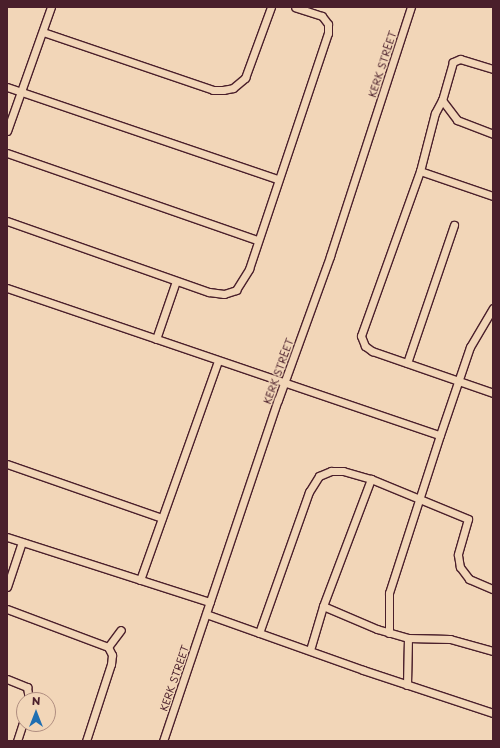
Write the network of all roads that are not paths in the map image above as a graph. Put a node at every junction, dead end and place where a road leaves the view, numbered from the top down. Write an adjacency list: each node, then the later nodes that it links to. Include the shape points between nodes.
1 (51, 7): 5 (street)
2 (271, 7): 5 (street, via 245,78 233,88 223,90 213,90)
3 (295, 7): 14 (street, via 322,16 328,24 328,33)
4 (411, 7): 25 (street, KERK STREET, via 330,256)
5 (43, 32): 8 (street)
6 (493, 69): 9 (street, via 454,60)
7 (7, 87): 8 (street)
8 (21, 92): 10 (street); 14 (street)
9 (442, 100): 11 (street, via 457,120); 13 (street, via 435,113)
10 (7, 131)
11 (493, 134)
12 (7, 153): 18 (street)
13 (420, 171): 15 (street); 24 (street, via 361,336 365,346 372,351)
14 (277, 179): 18 (street)
15 (493, 196)
16 (7, 221): 19 (street)
17 (454, 225): 24 (street)
18 (257, 240): 19 (street, via 244,281 230,294 209,292)
19 (176, 281): 22 (street)
20 (7, 288): 22 (street)
21 (492, 311): 26 (street, via 470,347)
22 (156, 339): 23 (street)
23 (218, 361): 25 (street); 32 (street)
24 (407, 363): 26 (street)
25 (285, 381): 28 (street); 38 (street, KERK STREET)
26 (460, 381): 27 (street); 28 (street)
27 (493, 393)
28 (440, 435): 31 (street)
29 (7, 464): 32 (street)
30 (371, 479): 31 (street); 39 (street); 44 (street, via 336,470 318,476 307,498)
31 (421, 499): 37 (street, via 468,519 458,555 460,567 469,579); 43 (street, via 389,593)
32 (162, 518): 35 (street)
33 (7, 537): 34 (street)
34 (22, 542): 35 (street); 36 (street)
35 (140, 580): 38 (street)
36 (7, 587)
37 (493, 588)
38 (210, 602): 41 (street, KERK STREET)
39 (323, 606): 43 (street); 47 (street)
40 (7, 609): 46 (street)
41 (206, 614): 44 (street); 54 (street, KERK STREET)
42 (121, 630): 46 (street)
43 (389, 632): 45 (street)
44 (259, 633): 47 (street)
45 (408, 638): 48 (street, via 450,639); 50 (street)
46 (108, 647): 53 (street, via 112,656 111,664)
47 (310, 650): 50 (street)
48 (493, 651)
49 (7, 679): 51 (street, via 27,686)
50 (407, 685): 52 (street)
51 (28, 692)
52 (493, 713)
53 (86, 741)
54 (163, 741)

